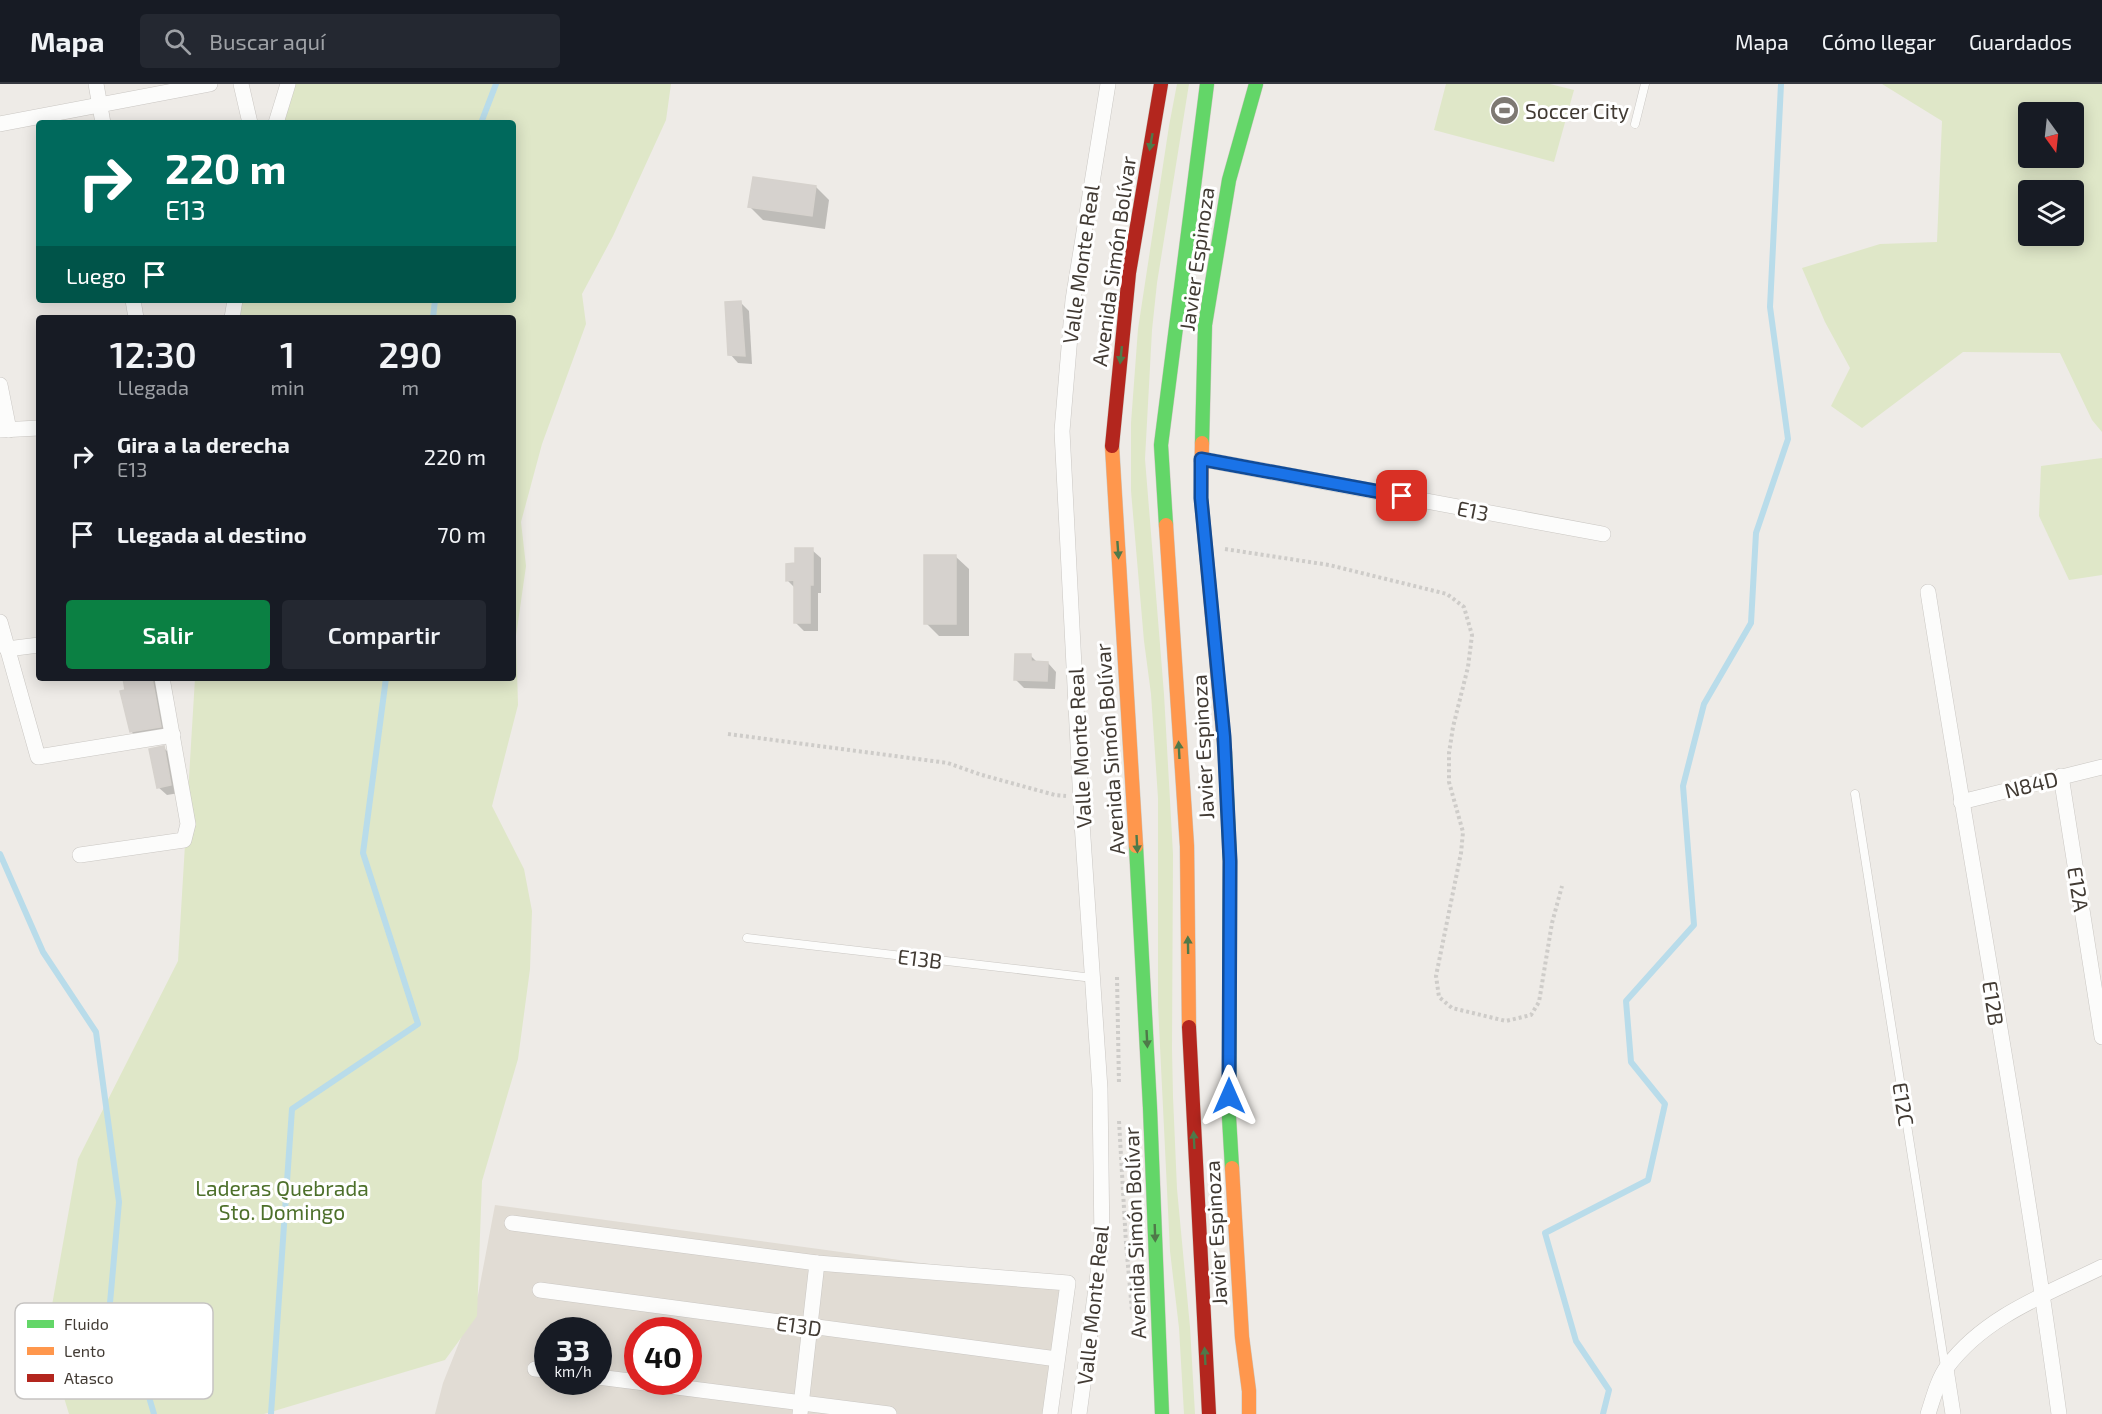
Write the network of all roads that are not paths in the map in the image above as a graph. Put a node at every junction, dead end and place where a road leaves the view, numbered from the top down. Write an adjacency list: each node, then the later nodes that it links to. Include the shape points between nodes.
1 (96, 84): 10 (street)
2 (210, 84): 10 (street)
3 (241, 84): 12 (street)
4 (288, 84): 13 (street)
5 (1108, 84): 33 (street, Valle Monte Real, via 1073,300 1062,431)
6 (1161, 84): 48 (main road, Avenida Simón Bolívar, one-way to 48, via 1129,273 1111,453 1134,797)
7 (1208, 84): 49 (main road, one-way to 7, via 1190,1067 1186,846 1161,445)
8 (1256, 84): 19 (main road, Javier Espinoza, via 1229,180 1205,325)
9 (1645, 84): 15 (lane)
10 (100, 105): 11 (street); 14 (street)
11 (102, 120)
12 (249, 120)
13 (277, 120)
14 (0, 124)
15 (1635, 124)
16 (0, 386): 18 (street)
17 (36, 428): 18 (street)
18 (4, 430)
19 (1201, 459): 20 (street, E13); 50 (main road, Javier Espinoza, via 1201,498 1224,737 1230,861 1229,1117)
20 (1603, 534)
21 (1928, 592): 30 (street, E12B)
22 (0, 622): 24 (street)
23 (36, 645): 24 (street)
24 (7, 649): 26 (street, via 38,757)
25 (163, 681): 26 (street)
26 (173, 735): 31 (street, via 188,824 184,840)
27 (2102, 767): 28 (street, N84D)
28 (2061, 776): 30 (street, N84D); 34 (street, E12A)
29 (1855, 794): 42 (lane, E12C)
30 (1961, 802): 39 (street, E12B)
31 (80, 855)
32 (747, 938): 33 (lane, E13B)
33 (1092, 978): 47 (street, Valle Monte Real, via 1100,1089 1102,1244)
34 (2102, 1037)
35 (512, 1223): 36 (street)
36 (818, 1263): 40 (street); 41 (street, via 1068,1283)
37 (2102, 1267): 39 (street)
38 (540, 1290): 40 (street, E13D)
39 (2043, 1296): 42 (street, via 2001,1317 1973,1338); 53 (street, E12B)
40 (810, 1326): 41 (street, E13D); 44 (street)
41 (1057, 1359): 46 (street)
42 (1946, 1368): 51 (street); 52 (street, E12C)
43 (612, 1379): 44 (street)
44 (800, 1408): 45 (street)
45 (889, 1414)
46 (1050, 1414)
47 (1079, 1414)
48 (1162, 1414)
49 (1209, 1414)
50 (1249, 1414)
51 (1928, 1414)
52 (1953, 1414)
53 (2059, 1414)

